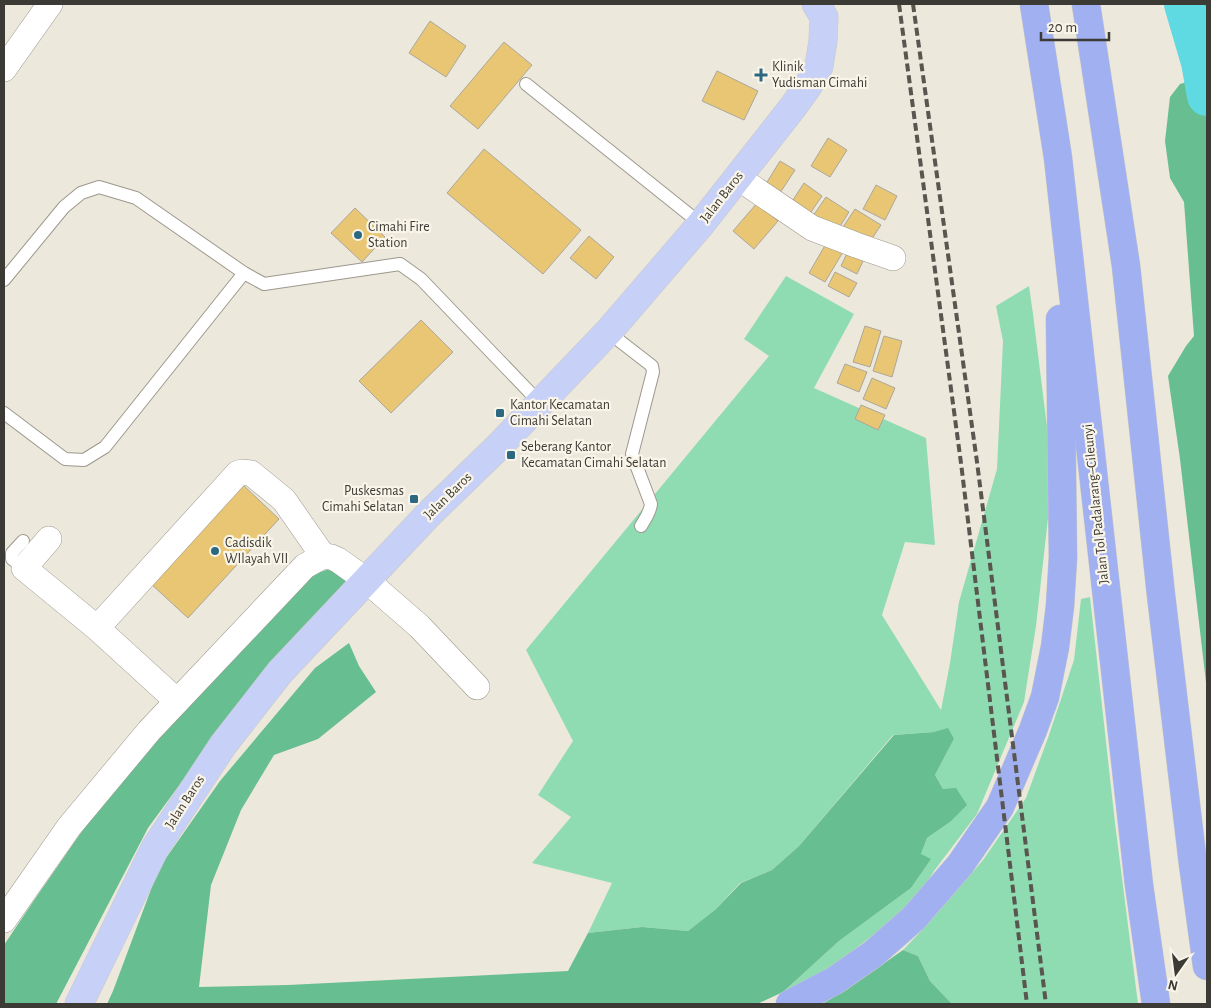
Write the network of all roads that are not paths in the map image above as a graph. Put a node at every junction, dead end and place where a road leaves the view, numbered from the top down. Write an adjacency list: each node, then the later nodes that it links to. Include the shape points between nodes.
1 (50, 4): 5 (street)
2 (816, 4): 8 (main road, Jalan Baros, via 824,17 819,66 793,107)
3 (1034, 4): 7 (highway, Jalan Tol Padalarang–Cileunyi)
4 (1086, 4): 26 (highway, via 1126,266)
5 (4, 69)
6 (526, 84): 9 (lane)
7 (1058, 158): 28 (highway, via 1063,557 1055,646 1045,697 1000,807 960,864 914,918 873,954 834,981); 29 (highway, Jalan Tol Padalarang–Cileunyi, via 1139,885)
8 (737, 178): 9 (main road, Jalan Baros); 10 (street, via 812,228)
9 (702, 224): 13 (main road, Jalan Baros)
10 (893, 258)
11 (244, 273): 12 (lane, via 136,198 99,187 81,193 64,207); 14 (lane, via 264,284 400,264 421,279); 15 (lane, via 105,447 84,460 65,459)
12 (4, 280)
13 (609, 331): 14 (main road, Jalan Baros); 16 (lane, via 652,366 653,372 632,454 651,504 648,516)
14 (540, 404): 21 (main road, Jalan Baros)
15 (4, 413)
16 (640, 526)
17 (49, 539): 20 (street)
18 (23, 541): 20 (lane, via 12,552 12,559)
19 (324, 556): 21 (street, via 338,560); 22 (street, via 284,500 251,473 238,473); 24 (street, via 305,566)
20 (24, 568): 22 (street)
21 (366, 580): 23 (street, via 419,626); 27 (main road, Jalan Baros, via 280,672 223,745 155,848)
22 (97, 628): 24 (street)
23 (477, 686)
24 (177, 701): 25 (street, via 70,827)
25 (4, 920)
26 (1207, 966)
27 (79, 1004)
28 (790, 1004)
29 (1156, 1004)

